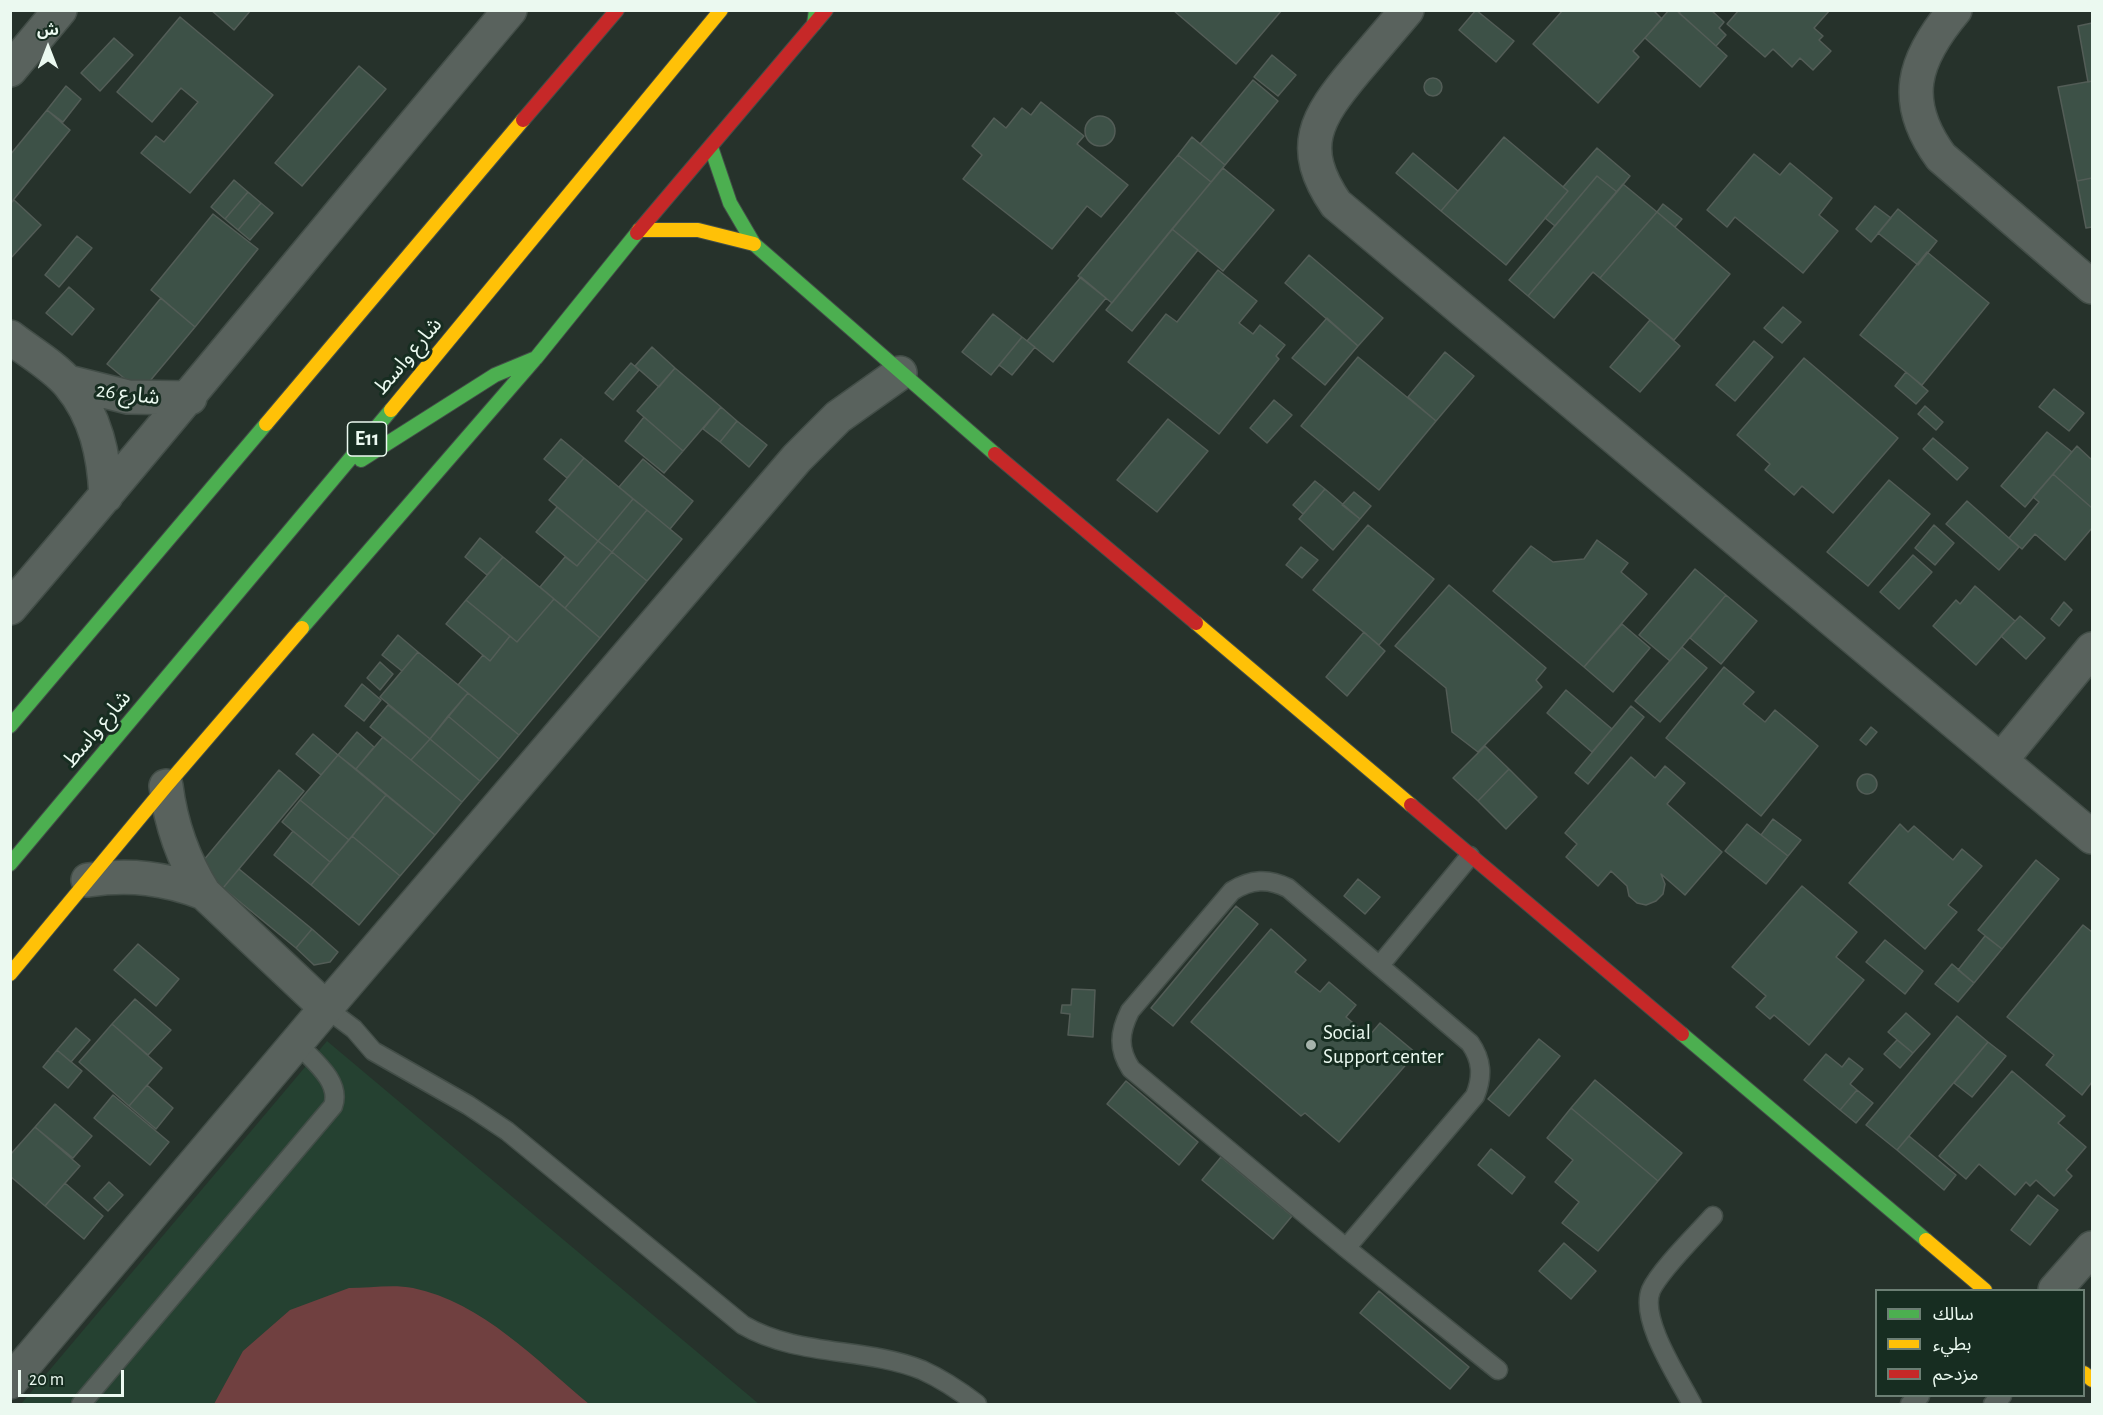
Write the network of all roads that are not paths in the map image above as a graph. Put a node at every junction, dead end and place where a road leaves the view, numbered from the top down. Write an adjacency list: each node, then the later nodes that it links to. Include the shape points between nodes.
1 (60, 10): 9 (street)
2 (510, 10): 18 (street)
3 (617, 10): 23 (main road)
4 (721, 10): 19 (main road, شارع واسط / E11)
5 (826, 10): 8 (main road)
6 (1407, 10): 24 (street, via 1320,118 1315,163 1336,204)
7 (1955, 10): 13 (street, via 1934,35 1917,75 1917,111 1926,135 1941,157)
8 (815, 17): 10 (main road)
9 (10, 70)
10 (711, 147): 11 (main road); 12 (main road, via 727,196)
11 (639, 230): 12 (main road, via 704,229); 15 (main road)
12 (754, 244): 16 (main road)
13 (2092, 287)
14 (10, 337): 17 (street, شارع 26)
15 (536, 358): 19 (main road, via 487,380); 25 (main road)
16 (900, 374): 27 (main road); 33 (street, via 838,417 797,458)
17 (68, 382): 18 (street, شارع 26, via 128,397); 20 (street, شارع 26, via 98,436)
18 (190, 398): 20 (street)
19 (337, 476): 28 (main road, شارع واسط / E11)
20 (106, 496): 21 (street)
21 (10, 608)
22 (2092, 649): 24 (street)
23 (10, 726)
24 (2001, 760): 26 (street)
25 (166, 786): 29 (main road); 30 (street, via 174,831)
26 (2092, 837)
27 (1470, 856): 31 (lane); 38 (main road)
28 (10, 864)
29 (88, 880): 30 (street, via 159,878); 32 (main road)
30 (204, 893): 33 (street)
31 (1380, 965): 36 (lane, via 1470,1043 1481,1074 1475,1096); 36 (lane, via 1288,888 1265,880 1253,881 1232,891 1130,1011 1121,1034 1121,1047 1131,1070)
32 (10, 974)
33 (326, 1008): 34 (street); 43 (lane, via 354,1029 374,1051 507,1131 743,1325 782,1343 921,1370)
34 (296, 1042): 41 (street); 42 (lane, via 333,1084 333,1106)
35 (1713, 1216): 44 (lane, via 1658,1280 1648,1299 1651,1321)
36 (1346, 1248): 40 (lane)
37 (2092, 1248): 39 (street)
38 (1984, 1289)
39 (2056, 1289)
40 (1498, 1370)
41 (10, 1382)
42 (81, 1404)
43 (977, 1404)
44 (1692, 1404)

